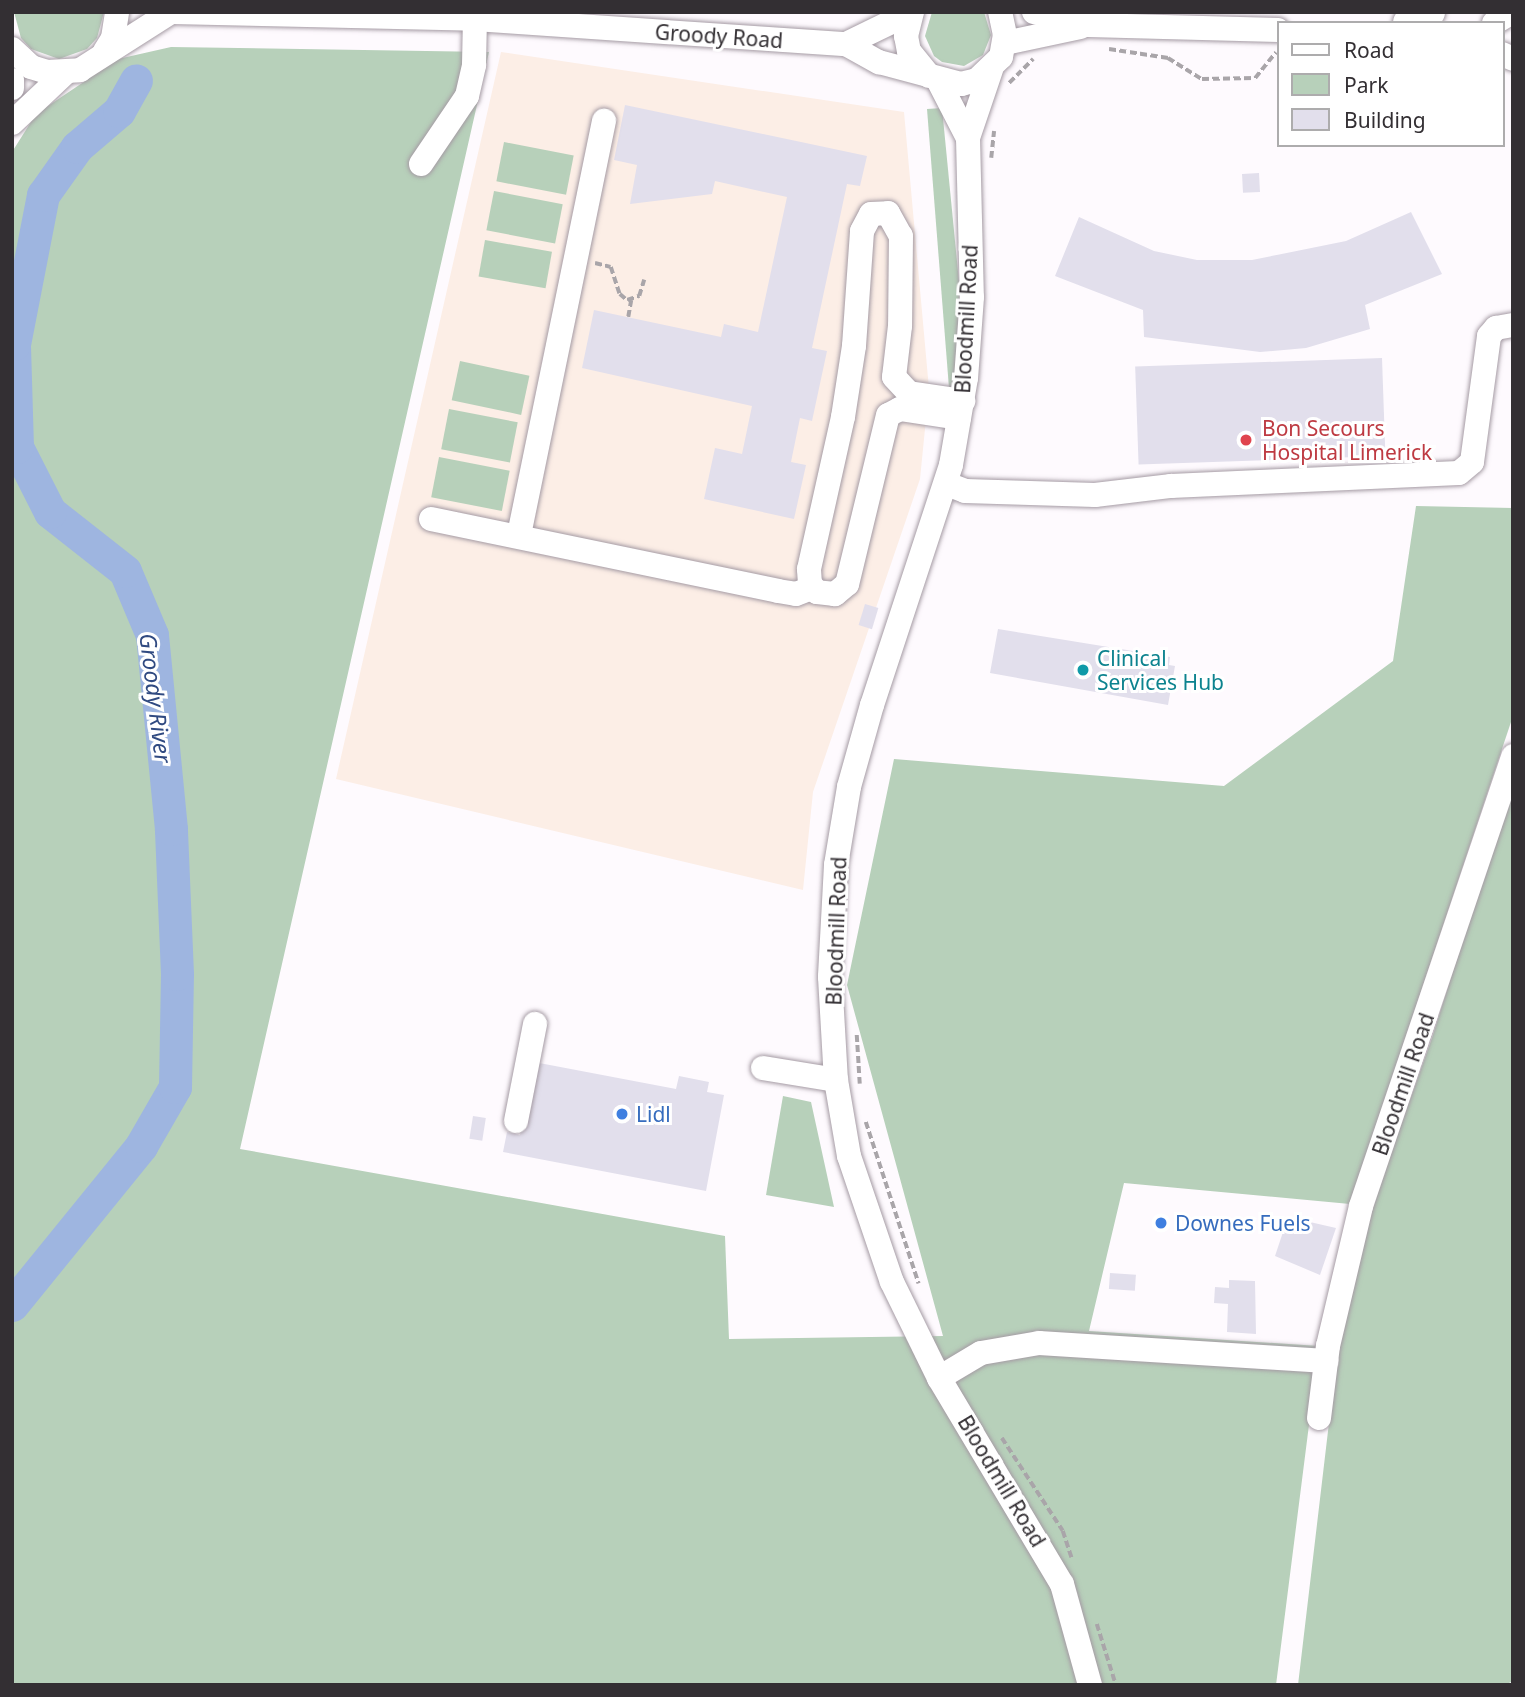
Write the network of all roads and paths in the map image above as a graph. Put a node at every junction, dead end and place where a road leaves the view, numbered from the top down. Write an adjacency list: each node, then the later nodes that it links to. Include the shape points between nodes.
1 (117, 12): 20 (street, via 113,38)
2 (171, 12): 11 (street, Groody Road); 20 (street)
3 (789, 12): 4 (path)
4 (840, 12)
5 (912, 12): 17 (street); 23 (street, via 906,36 909,51)
6 (1000, 12): 15 (street)
7 (1034, 12): 13 (street)
8 (1290, 12): 9 (path)
9 (1379, 12)
10 (1429, 12): 12 (main road)
11 (475, 19): 17 (street, Groody Road); 30 (street, via 474,65 467,96)
12 (1413, 21)
13 (1088, 25): 14 (street); 15 (street)
14 (1276, 41)
15 (1005, 43): 21 (street)
16 (1276, 43): 19 (path, via 1255,78 1202,79 1168,58)
17 (846, 44): 23 (street, via 879,62)
18 (12, 49): 22 (street, via 31,66)
19 (1123, 50)
20 (105, 51): 22 (street, via 87,66)
21 (991, 70): 23 (street, via 961,84); 29 (street)
22 (65, 73): 28 (street)
23 (933, 78): 29 (street)
24 (12, 80): 25 (street)
25 (12, 88)
26 (996, 118): 31 (path)
27 (604, 121): 32 (street)
28 (12, 122)
29 (968, 138): 37 (street, Bloodmill Road, via 972,297)
30 (421, 164)
31 (991, 172)
32 (579, 242): 34 (path, via 586,244 589,263 611,267 620,294); 40 (street)
33 (644, 280): 34 (path, via 642,292)
34 (631, 300): 35 (path)
35 (628, 317)
36 (1513, 325): 38 (street, via 1496,328 1489,336 1472,462 1459,473 1171,486 1094,495 965,491)
37 (961, 410): 38 (street, Bloodmill Road); 41 (street, via 900,409 888,415 847,584 828,596); 41 (street, via 909,393 894,377 901,236 888,213 871,214 862,230 854,346 809,569)
38 (947, 484): 46 (street, Bloodmill Road, via 849,787 836,865 830,977)
39 (431, 519): 40 (street)
40 (520, 535): 41 (street, via 778,592 796,594)
41 (812, 587)
42 (1513, 756): 51 (street, Bloodmill Road, via 1361,1206)
43 (535, 1024): 49 (street)
44 (856, 1027): 47 (path)
45 (763, 1068): 46 (street)
46 (836, 1080): 52 (street, Bloodmill Road, via 849,1156 878,1245)
47 (860, 1094)
48 (865, 1120): 50 (path)
49 (516, 1121)
50 (923, 1298)
51 (1326, 1361): 52 (street, via 1039,1343 981,1353); 53 (street, Bloodmill Road)
52 (939, 1378): 57 (street, Bloodmill Road, via 1062,1584)
53 (1319, 1418)
54 (994, 1426): 55 (path, via 1063,1531)
55 (1077, 1570)
56 (1096, 1621): 58 (path)
57 (1090, 1685)
58 (1116, 1685)

